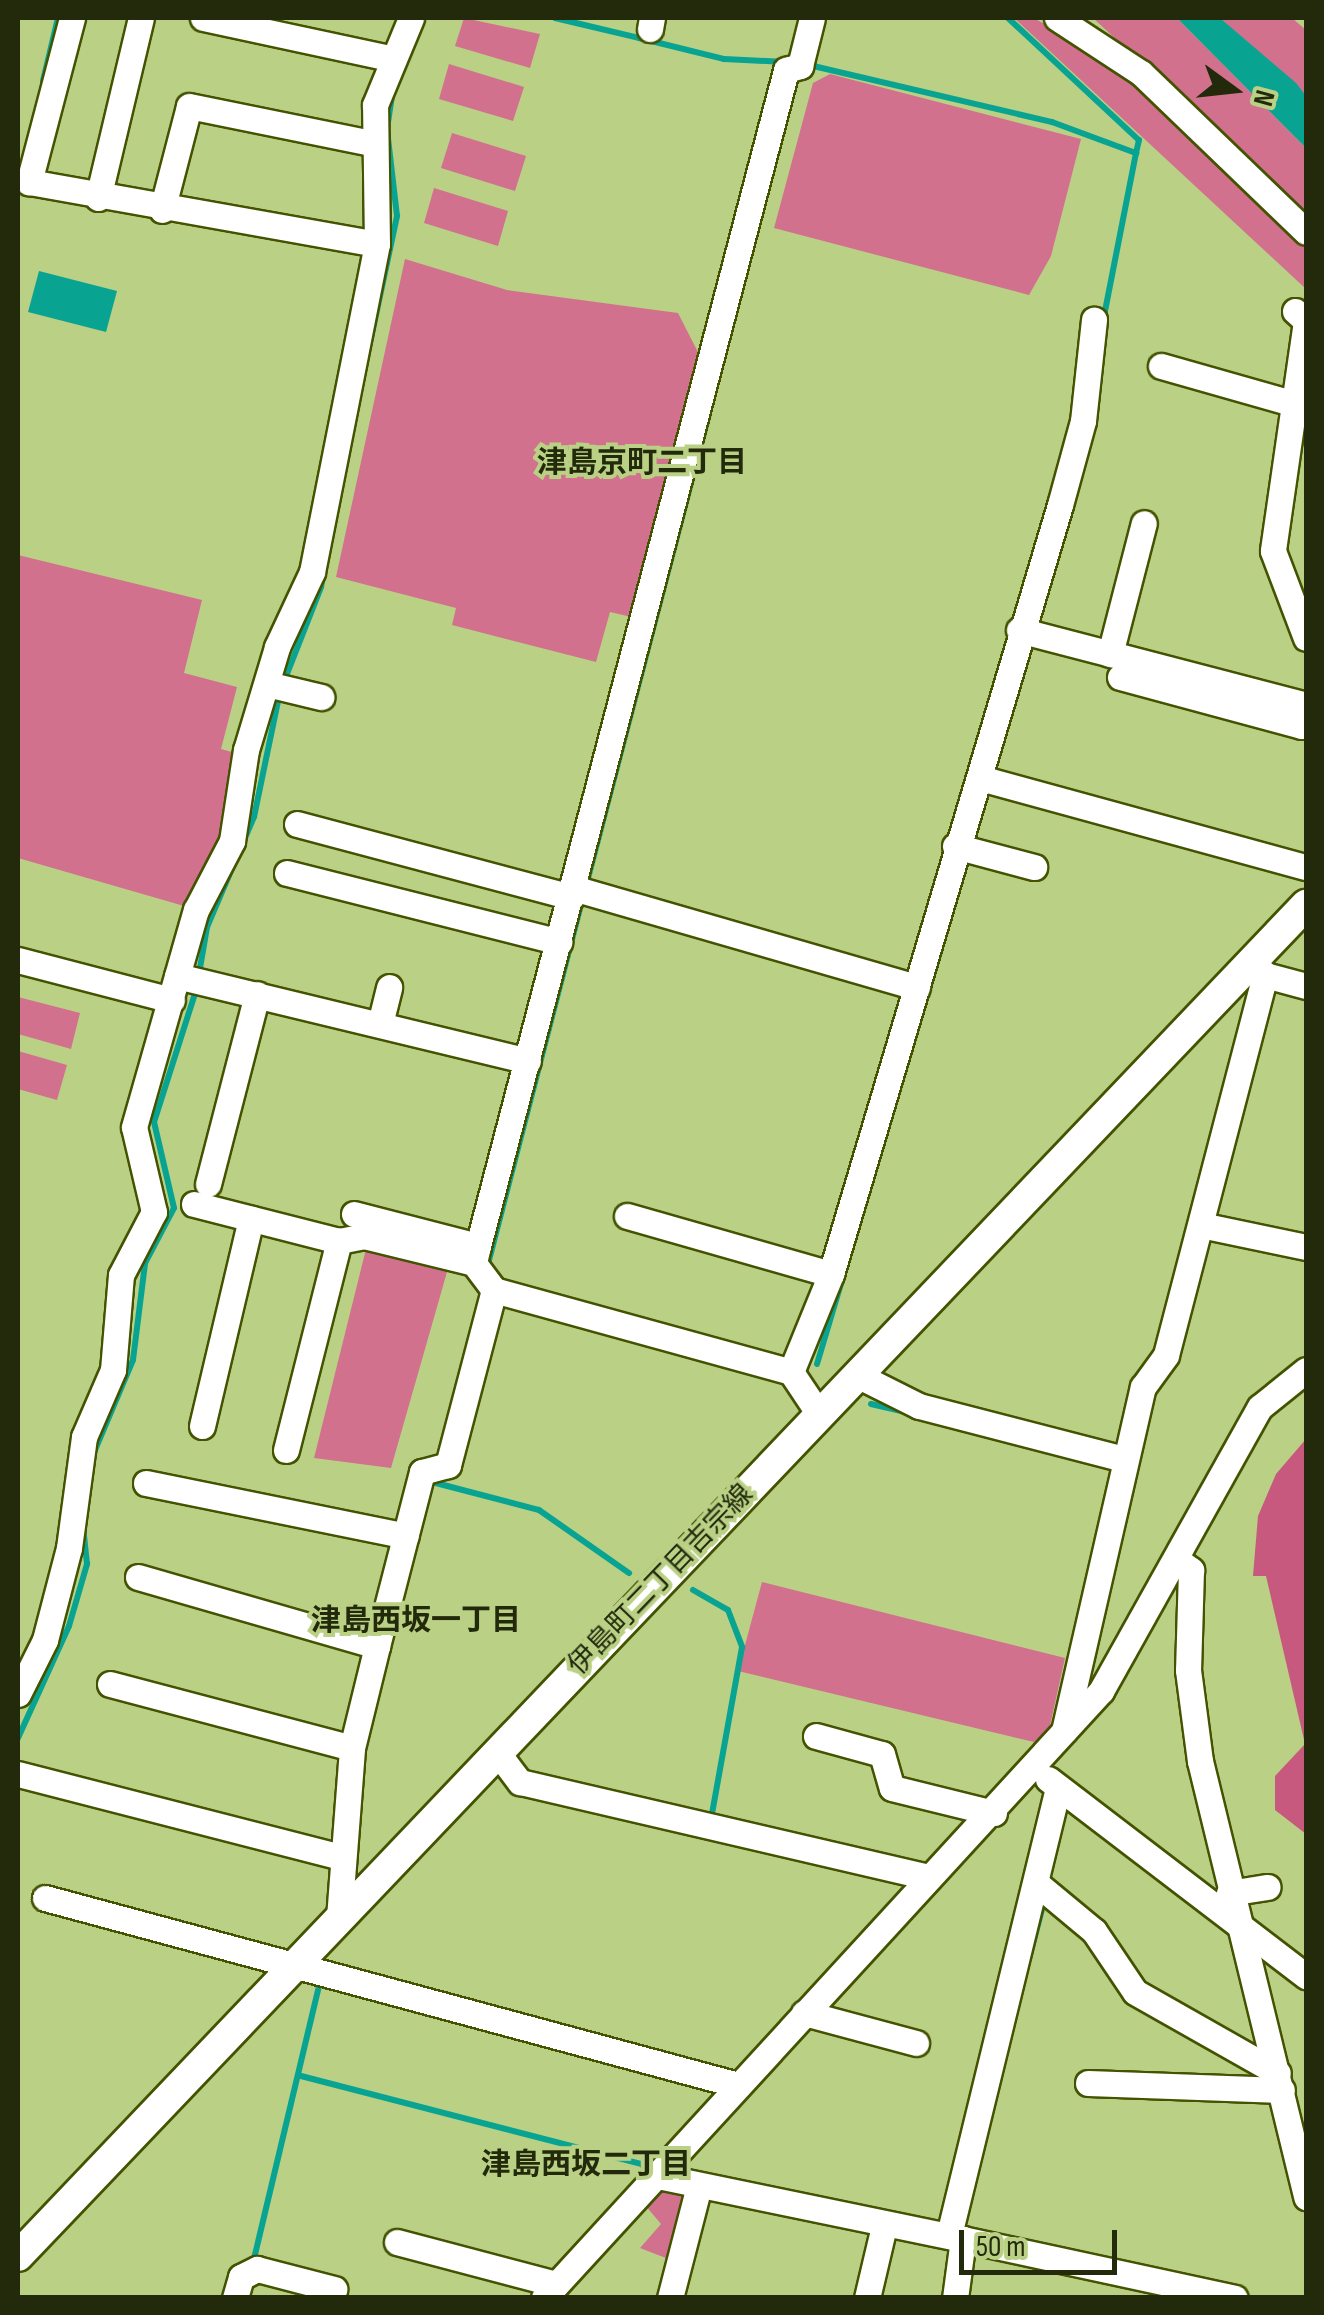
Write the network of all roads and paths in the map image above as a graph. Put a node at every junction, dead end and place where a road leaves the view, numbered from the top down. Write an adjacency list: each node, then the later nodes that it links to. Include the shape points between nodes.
1 (72, 18): 9 (street, via 28,182)
2 (142, 18): 9 (street)
3 (203, 18): 7 (street)
4 (411, 18): 7 (street)
5 (812, 18): 31 (street, via 800,66 786,70)
6 (1057, 18): 11 (street, via 1141,72)
7 (389, 58): 8 (street)
8 (370, 144): 10 (street, via 189,106); 12 (street)
9 (98, 198): 10 (street)
10 (162, 210): 12 (street)
11 (1306, 232)
12 (377, 244): 21 (street, via 312,572)
13 (1296, 311): 16 (street, via 1306,321)
14 (1094, 320): 18 (street, via 1083,420)
15 (1161, 366): 16 (street)
16 (1292, 403): 19 (street, via 1273,551)
17 (1144, 523): 20 (street)
18 (1019, 630): 20 (street); 25 (street)
19 (1306, 638)
20 (1115, 666): 23 (street); 24 (street, via 1301,726)
21 (276, 686): 22 (street); 36 (street, via 232,841 196,910)
22 (322, 697)
23 (1306, 705)
24 (1306, 720)
25 (980, 778): 27 (street); 28 (street)
26 (297, 824): 31 (street)
27 (955, 846): 29 (street); 38 (street)
28 (1306, 867)
29 (1034, 868)
30 (287, 873): 33 (street)
31 (579, 892): 33 (street); 38 (street)
32 (1306, 905): 35 (street, 伊島町二丁目吉宗線)
33 (560, 942): 42 (street)
34 (18, 960): 36 (street)
35 (1259, 968): 37 (street); 46 (street); 53 (street, 伊島町二丁目吉宗線)
36 (184, 984): 40 (street); 64 (street, via 132,1137 154,1212 121,1275 113,1370 84,1437 70,1548 45,1640)
37 (1306, 986)
38 (917, 987): 50 (street)
39 (389, 988): 41 (street)
40 (257, 994): 41 (street); 45 (street, via 201,1194)
41 (380, 1024): 42 (street)
42 (528, 1060): 49 (street)
43 (354, 1214): 49 (street)
44 (626, 1216): 50 (street)
45 (251, 1219): 47 (street); 55 (street)
46 (1200, 1224): 48 (street); 57 (street, via 1166,1355 1143,1387)
47 (338, 1241): 49 (street, via 364,1236); 56 (street)
48 (1306, 1246)
49 (483, 1271): 52 (street); 59 (street, via 436,1468 422,1472)
50 (831, 1274): 52 (street)
51 (1306, 1370): 60 (street, via 1260,1406)
52 (792, 1372): 54 (street)
53 (858, 1375): 54 (street, 伊島町二丁目吉宗線); 57 (street, via 919,1406)
54 (819, 1414): 68 (street, 伊島町二丁目吉宗線)
55 (202, 1426)
56 (286, 1450)
57 (1124, 1458): 65 (street)
58 (146, 1484): 59 (street)
59 (406, 1536): 62 (street)
60 (1176, 1558): 65 (street, via 1101,1690); 77 (street, via 1192,1570 1188,1670)
61 (138, 1577): 62 (street)
62 (377, 1646): 67 (street)
63 (110, 1684): 67 (street)
64 (18, 1694)
65 (1063, 1733): 69 (street)
66 (816, 1736): 72 (street, via 882,1754 892,1788)
67 (352, 1748): 73 (street)
68 (497, 1752): 74 (street, via 520,1782); 79 (street, 伊島町二丁目吉宗線)
69 (1034, 1766): 71 (street); 72 (street)
70 (19, 1774): 73 (street)
71 (1058, 1789): 76 (street); 80 (street)
72 (994, 1813): 74 (street)
73 (337, 1856): 79 (street)
74 (929, 1877): 83 (street)
75 (1268, 1887): 77 (street)
76 (1044, 1890): 85 (street, via 1094,1931 1135,1992); 92 (street, via 980,2088)
77 (1229, 1893): 80 (street)
78 (45, 1898): 81 (street)
79 (338, 1918): 81 (street, 伊島町二丁目吉宗線)
80 (1236, 1923): 82 (street); 85 (street)
81 (296, 1965): 87 (street); 94 (street, 伊島町二丁目吉宗線)
82 (1306, 1976)
83 (804, 2013): 84 (street); 87 (street)
84 (916, 2043)
85 (1280, 2081): 86 (street); 90 (street)
86 (1088, 2083)
87 (738, 2085): 88 (street)
88 (654, 2176): 89 (street); 96 (street)
89 (699, 2186): 91 (street); 98 (street)
90 (1306, 2197)
91 (884, 2226): 92 (street); 99 (street)
92 (956, 2237): 100 (street); 101 (street)
93 (397, 2242): 96 (street)
94 (18, 2256)
95 (334, 2290): 97 (street, via 252,2271)
96 (550, 2291)
97 (235, 2298)
98 (670, 2298)
99 (867, 2298)
100 (955, 2298)
101 (1235, 2298)

